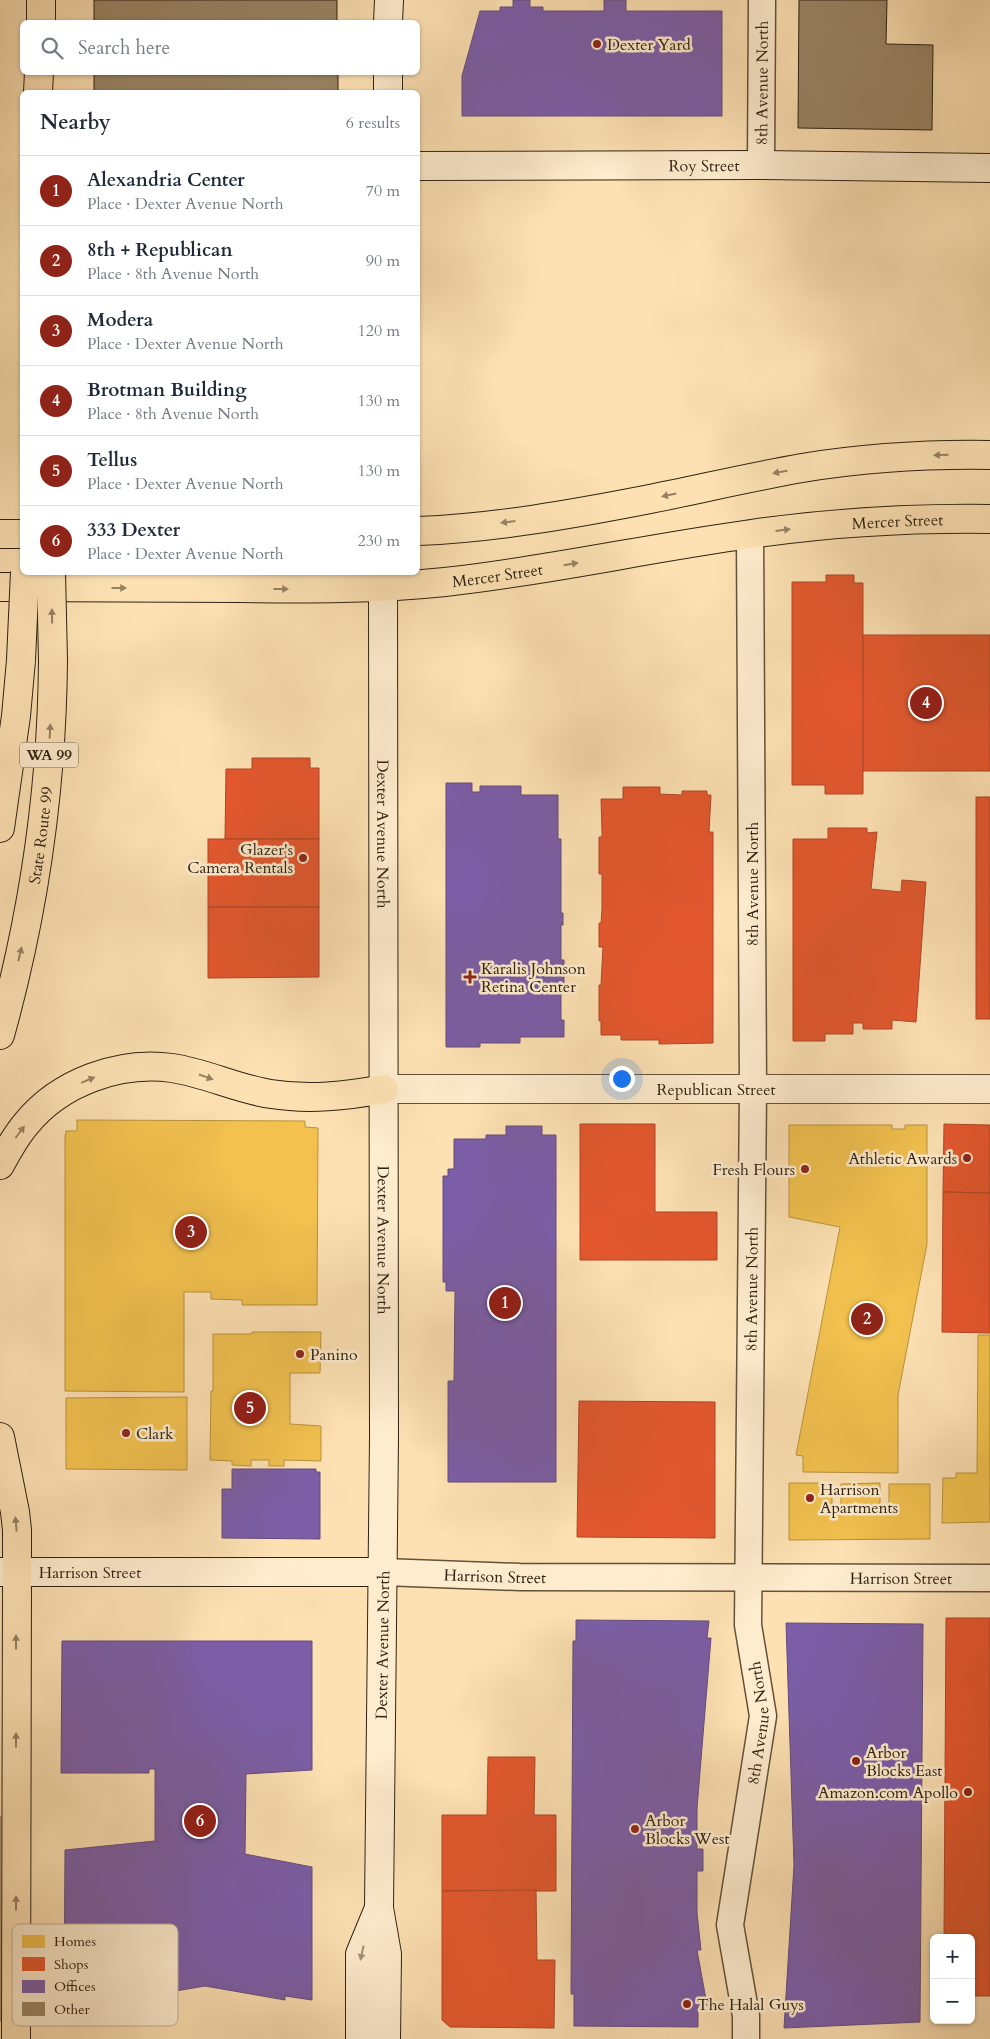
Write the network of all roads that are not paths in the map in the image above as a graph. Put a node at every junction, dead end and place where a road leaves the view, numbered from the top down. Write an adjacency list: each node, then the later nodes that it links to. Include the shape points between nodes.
1 (41, 0): 4 (main road)
2 (389, 0): 5 (main road)
3 (762, 0): 10 (street, 8th Avenue North)
4 (40, 20)
5 (388, 20)
6 (39, 75): 8 (main road)
7 (388, 75): 9 (main road)
8 (38, 90)
9 (388, 90)
10 (761, 165): 11 (main road, Roy Street); 12 (main road, Roy Street)
11 (420, 166)
12 (990, 168)
13 (990, 455): 15 (main road, one-way to 15, via 846,462 581,512)
14 (990, 519): 18 (main road, Mercer Street, one-way to 14, via 842,524)
15 (420, 531)
16 (0, 534): 17 (main road)
17 (20, 534)
18 (750, 534): 21 (main road, Mercer Street, one-way to 18, via 446,582); 26 (street, 8th Avenue North)
19 (25, 575): 23 (main road, bridge, via 16,716)
20 (51, 575): 24 (main road, State Route 99 / WA 99, one-way to 20, bridge, via 24,938 49,760 53,660)
21 (383, 579): 22 (main road, Mercer Street, one-way to 21, via 320,589); 25 (main road, Dexter Avenue North)
22 (0, 587)
23 (0, 828)
24 (0, 1035)
25 (384, 1089): 26 (main road, Republican Street); 28 (main road, one-way to 25, via 11,1144 46,1104 76,1085 118,1070 172,1068 271,1094 309,1097 347,1096); 31 (main road, Dexter Avenue North)
26 (753, 1089): 27 (main road, Republican Street); 32 (street, 8th Avenue North)
27 (990, 1089)
28 (0, 1165)
29 (0, 1437): 30 (main road, one-way to 29, via 17,1530)
30 (8, 1572): 31 (main road, Harrison Street); 35 (main road, one-way to 30)
31 (383, 1572): 32 (street, Harrison Street, via 520,1577); 34 (main road, Dexter Avenue North)
32 (748, 1577): 33 (street, Harrison Street); 40 (street, 8th Avenue North, via 748,1624 763,1716 730,1925 746,2016)
33 (990, 1578)
34 (378, 1908): 38 (main road, Dexter Avenue North, one-way to 38, via 360,1954); 39 (main road, Dexter Avenue North, via 387,1954)
35 (14, 1924)
36 (16, 2026): 37 (main road, one-way to 36)
37 (16, 2039)
38 (360, 2039)
39 (386, 2039)
40 (746, 2039)

